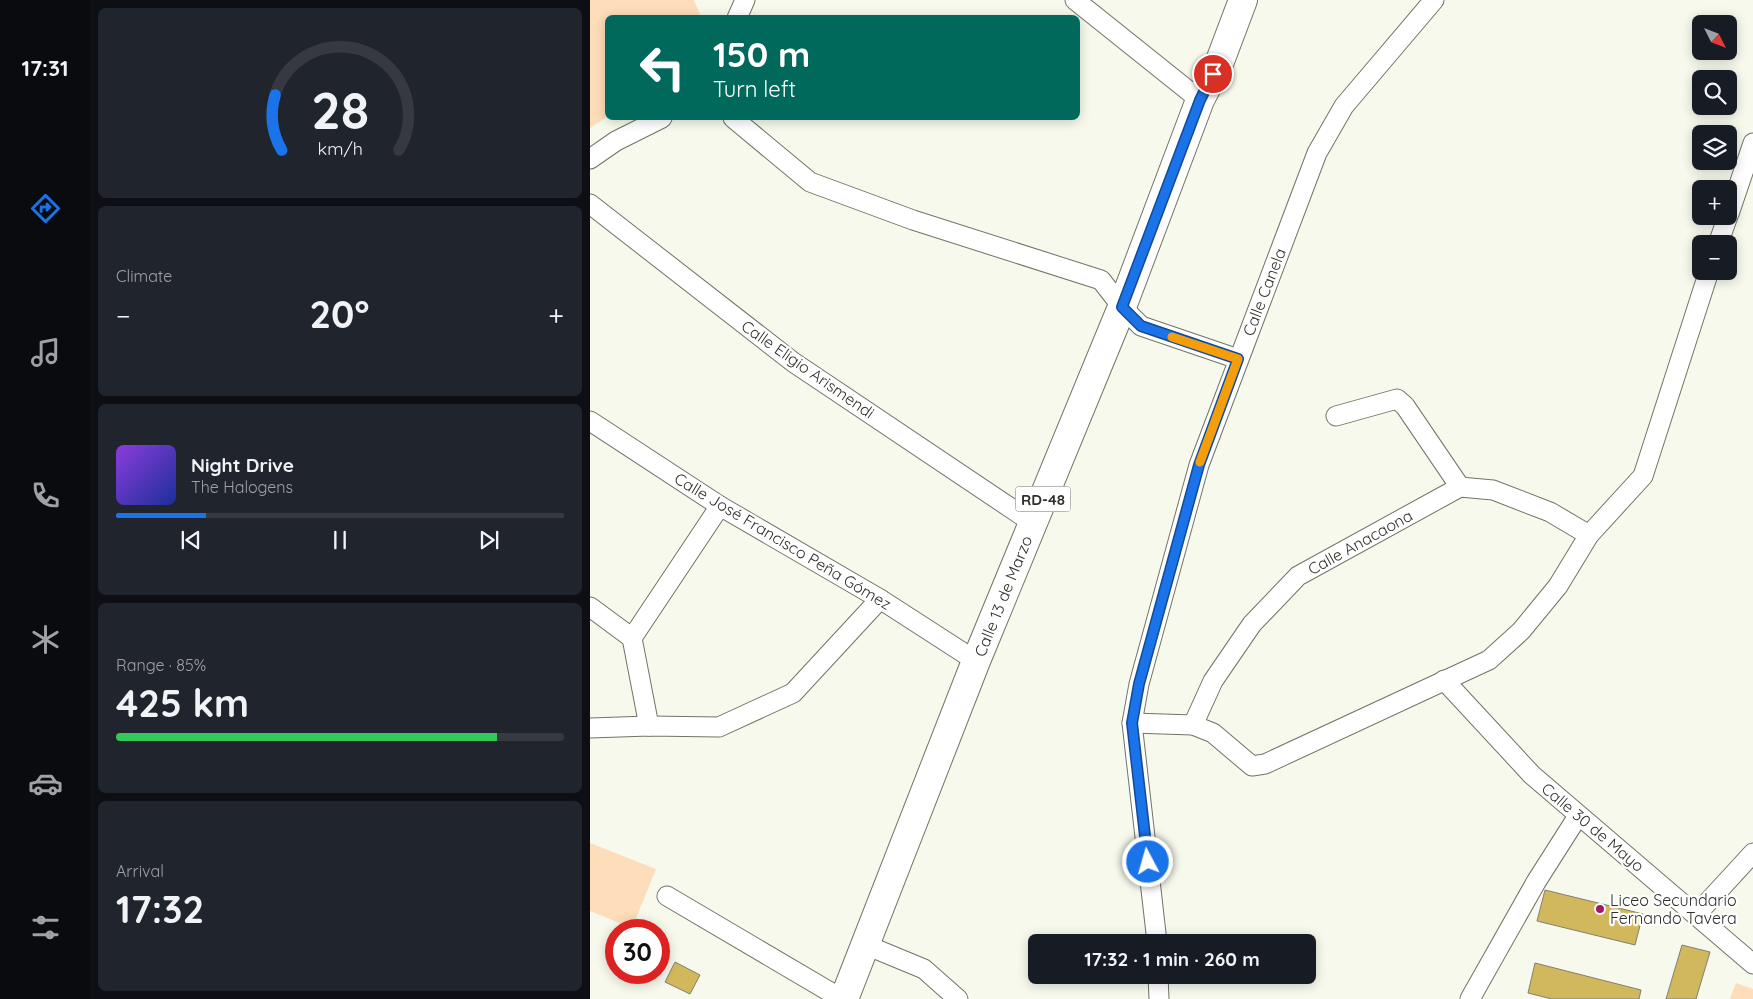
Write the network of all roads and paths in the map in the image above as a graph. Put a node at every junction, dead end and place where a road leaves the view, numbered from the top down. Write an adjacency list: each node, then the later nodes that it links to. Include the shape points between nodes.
1 (745, 0): 5 (street)
2 (1075, 0): 6 (street)
3 (1244, 0): 6 (main road, Calle 13 de Marzo / RD-48, via 1220,61)
4 (1434, 0): 15 (street, Calle Canela, via 1344,106 1316,152)
5 (738, 15)
6 (1200, 100): 14 (main road, Calle 13 de Marzo / RD-48)
7 (658, 120): 10 (street, via 616,141)
8 (735, 120): 14 (street, via 810,182 913,220 1101,280)
9 (1753, 143): 11 (street)
10 (590, 159)
11 (1737, 189)
12 (590, 204): 20 (street, Calle Eligio Arismendi, via 793,362)
13 (1706, 280): 21 (street, via 1643,476)
14 (1122, 307): 15 (street, via 1141,326); 20 (main road, Calle 13 de Marzo / RD-48)
15 (1238, 359): 27 (street, Calle Canela, via 1199,465 1139,684)
16 (1336, 416): 18 (street, via 1397,399)
17 (590, 421): 19 (street, Calle José Francisco Peña Gómez)
18 (1460, 487): 21 (street, via 1493,490 1550,512); 28 (street, Calle Anacaona, via 1298,576 1252,624 1213,681)
19 (720, 506): 22 (street, Calle José Francisco Peña Gómez); 24 (street)
20 (1034, 523): 25 (main road, Calle 13 de Marzo / RD-48)
21 (1589, 535): 26 (street, via 1558,586 1521,632 1489,660)
22 (880, 599): 25 (street, Calle José Francisco Peña Gómez); 29 (street, via 794,693 719,727)
23 (590, 607): 24 (street)
24 (632, 638): 29 (street)
25 (976, 661): 36 (main road, Calle 13 de Marzo / RD-48)
26 (1444, 680): 28 (street, via 1265,764 1252,766 1213,734); 31 (street, Calle 30 de Mayo, via 1532,775)
27 (1132, 723): 28 (street); 35 (street, Calle Canela)
28 (1193, 725)
29 (649, 726): 30 (street)
30 (590, 728)
31 (1578, 816): 34 (street, Calle 30 de Mayo); 42 (street, via 1536,882)
32 (1753, 852): 34 (street)
33 (667, 896): 39 (street)
34 (1696, 915): 37 (street, Calle 30 de Mayo)
35 (1156, 934)
36 (866, 945): 39 (main road, Calle 13 de Marzo / RD-48); 40 (street, via 924,968)
37 (1753, 964)
38 (1158, 984): 41 (street)
39 (843, 999)
40 (958, 999)
41 (1159, 999)
42 (1470, 999)

